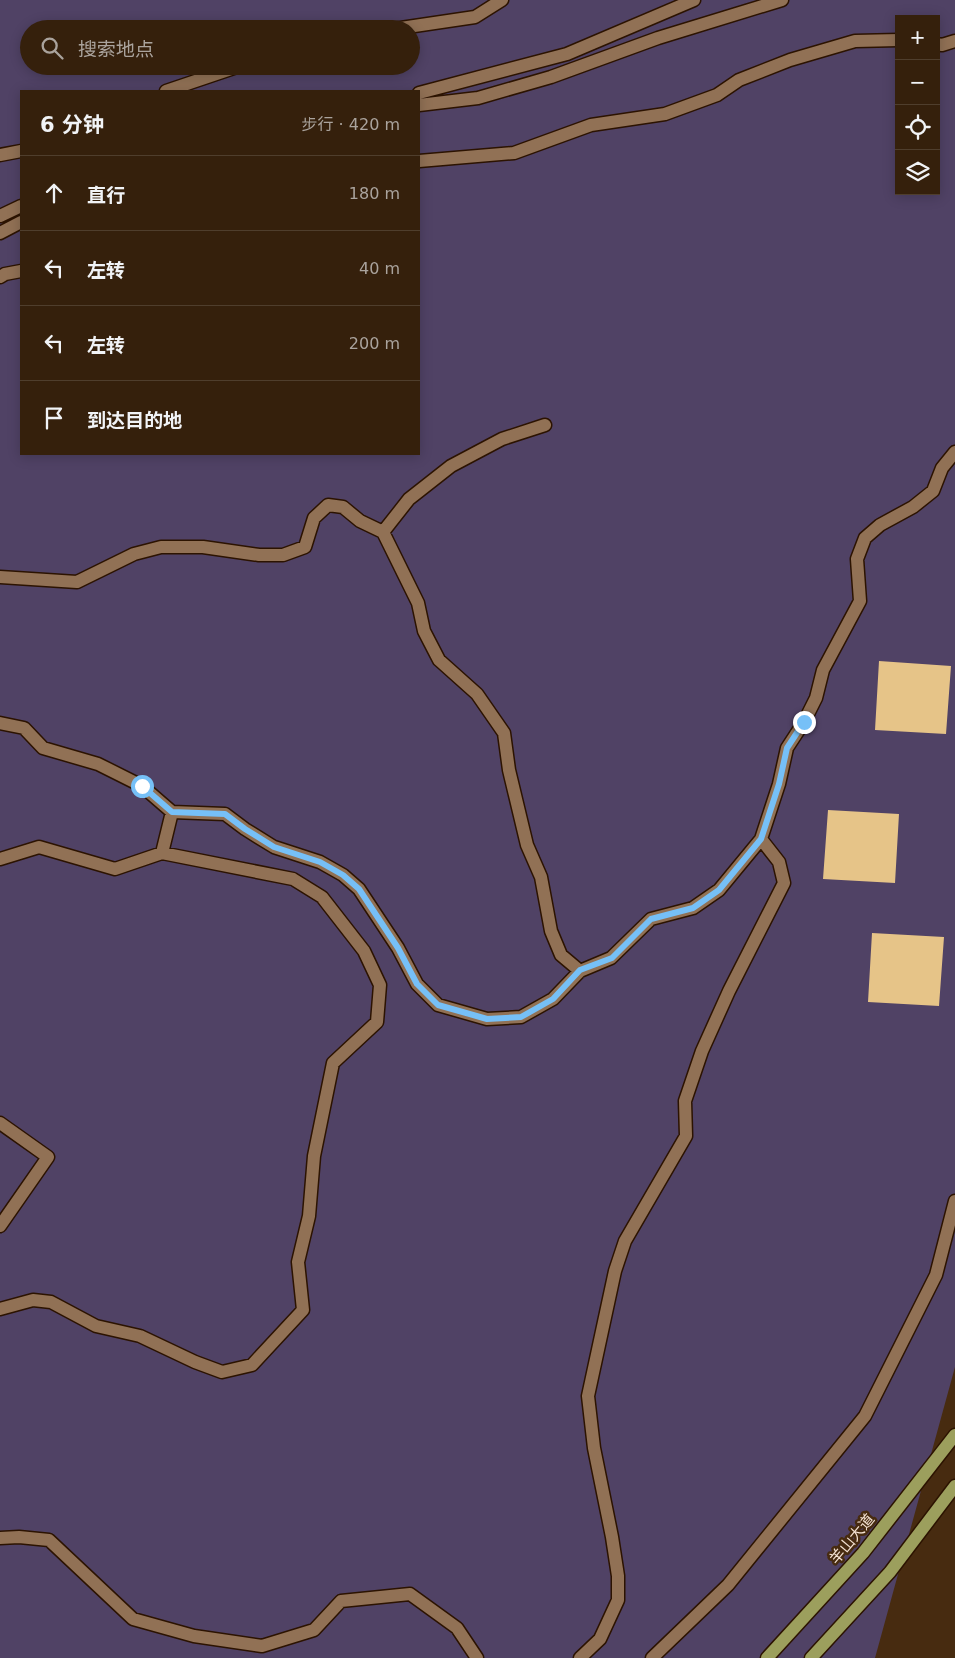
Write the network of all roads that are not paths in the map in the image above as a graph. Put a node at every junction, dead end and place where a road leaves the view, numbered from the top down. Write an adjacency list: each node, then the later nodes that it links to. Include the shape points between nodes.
1 (502, 0): 4 (street, via 475,16)
2 (694, 0): 10 (street, via 566,54)
3 (782, 0): 11 (street, via 658,38 524,85 478,98)
4 (420, 25)
5 (895, 40): 14 (street, via 855,41 790,60 739,80 717,95 665,114 591,125 514,153)
6 (955, 41): 7 (street)
7 (940, 45)
8 (213, 75): 9 (street)
9 (169, 90)
10 (420, 93)
11 (420, 105)
12 (20, 151): 13 (street)
13 (0, 155)
14 (420, 161)
15 (20, 206): 16 (street)
16 (0, 216)
17 (20, 223): 18 (street)
18 (0, 233)
19 (20, 271): 20 (street)
20 (0, 277)
21 (545, 425): 23 (street, via 502,439 451,466 410,499)
22 (955, 452): 27 (street, via 942,468 933,491 865,538 857,559 860,600 823,670 816,698 787,748)
23 (384, 532): 24 (street, via 360,521 343,507 328,505 314,518 305,547 283,554 160,547 134,554 77,582); 30 (street, via 418,603 424,631 438,660 477,694 504,734 524,836 540,877 551,931 562,955)
24 (0, 577)
25 (0, 723): 26 (street, via 24,728 43,748 98,764 142,786)
26 (172, 812): 28 (street); 30 (street, via 225,814 274,847 320,862 343,875 359,889 398,948 417,984 438,1005 487,1019 521,1017 553,999)
27 (761, 839): 30 (street, via 719,890 693,908 651,919 612,958); 39 (street, via 779,862 784,883 702,1051 685,1101 686,1136 625,1242 615,1271 588,1396 594,1448 618,1576 618,1600 600,1639)
28 (162, 853): 29 (street, via 115,869 39,847); 34 (street, via 293,878 322,896 364,951 380,985 377,1022 333,1063 314,1156 309,1216 298,1262 303,1310 252,1365 222,1372 140,1336 96,1326 51,1302 33,1300)
29 (0, 859)
30 (580, 970)
31 (0, 1123): 33 (street, via 48,1157)
32 (955, 1200): 40 (street, via 936,1275 865,1416 728,1585)
33 (0, 1226)
34 (0, 1309)
35 (955, 1435): 41 (main road, 羊山大道, via 863,1553)
36 (955, 1486): 42 (main road, via 890,1572)
37 (0, 1538): 38 (street, via 49,1540 133,1619 194,1636 262,1646 314,1630 341,1601 410,1594 457,1628)
38 (478, 1658)
39 (580, 1658)
40 (652, 1658)
41 (767, 1658)
42 (811, 1658)

